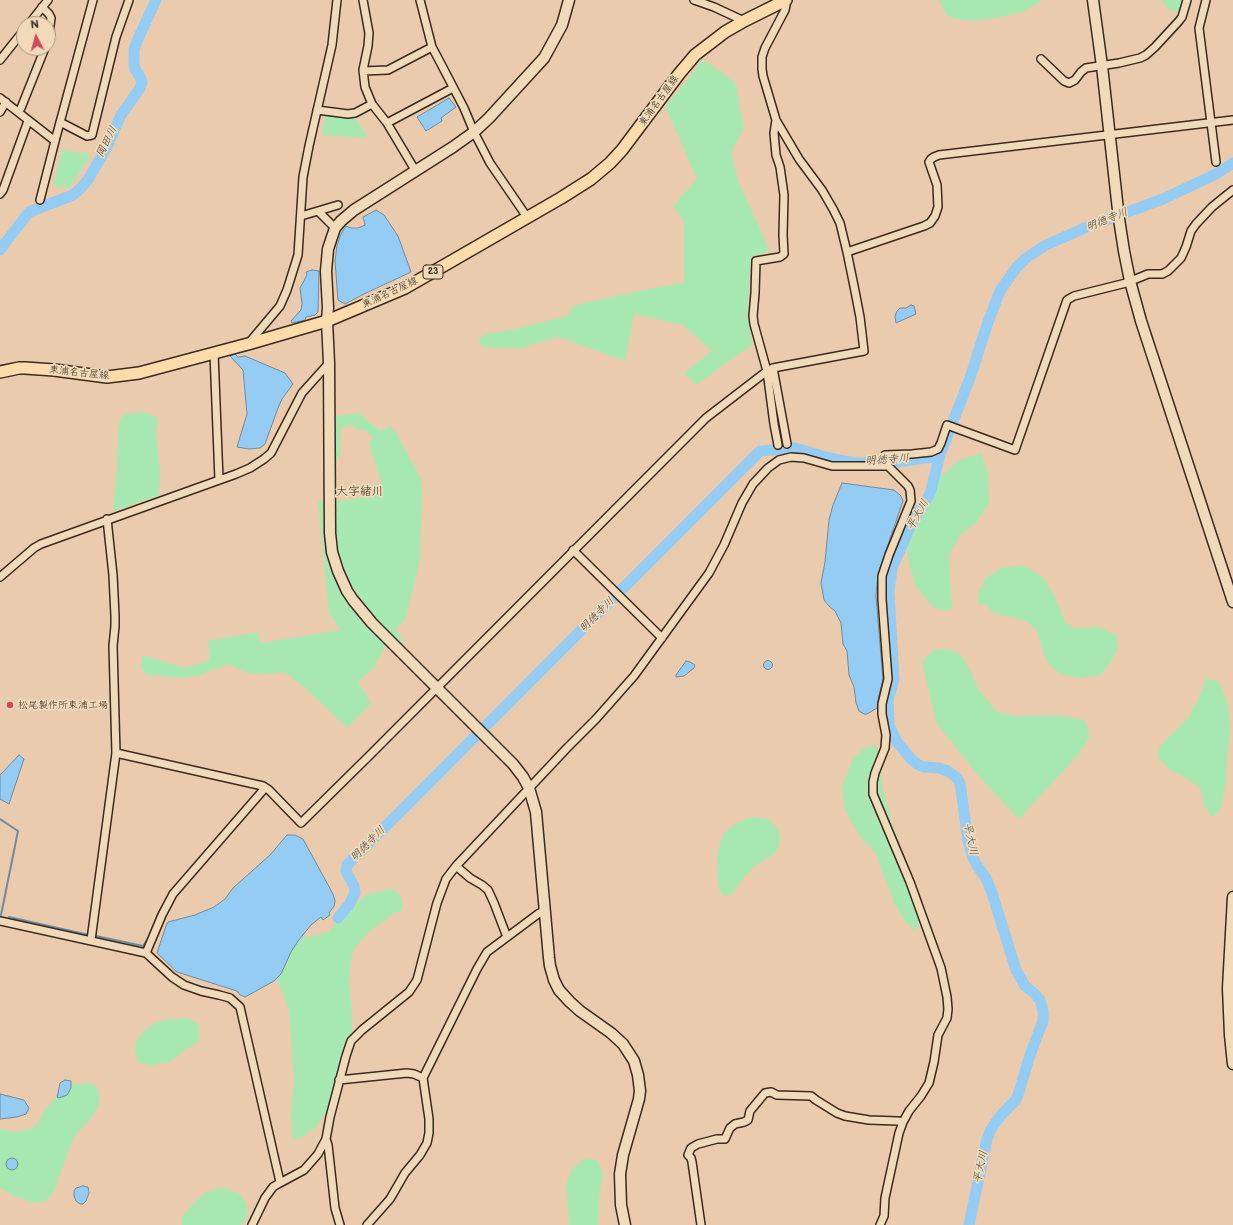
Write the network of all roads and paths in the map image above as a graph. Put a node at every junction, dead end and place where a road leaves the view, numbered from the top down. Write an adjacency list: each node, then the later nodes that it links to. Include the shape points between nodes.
1 (48, 0): 14 (street)
2 (93, 0): 34 (street)
3 (129, 0): 34 (street, via 116,37 92,135 87,136)
4 (337, 0): 28 (street, via 332,45)
5 (363, 0): 24 (street, via 369,33)
6 (420, 0): 19 (street)
7 (569, 0): 37 (street, via 562,25 544,58)
8 (694, 0): 13 (street)
9 (785, 0): 17 (main road, 東浦名古屋線 / 23); 31 (street, via 785,10 765,48 762,63 763,76)
10 (1093, 0): 23 (street)
11 (1187, 0): 23 (street, via 1182,17 1146,55)
12 (1206, 0): 36 (street, via 1199,28)
13 (715, 4): 17 (street)
14 (42, 7): 15 (street); 16 (street)
15 (35, 16)
16 (50, 16)
17 (744, 21): 48 (main road, 東浦名古屋線 / 23, via 695,55 610,163 591,179)
18 (16, 40): 22 (street)
19 (432, 47): 24 (street, via 388,70); 25 (street)
20 (42, 56): 30 (street)
21 (1041, 59): 23 (street, via 1069,83 1086,68)
22 (0, 60)
23 (1102, 66): 38 (street)
24 (363, 71): 27 (street, via 365,87)
25 (453, 88): 35 (street); 37 (street)
26 (3, 100): 29 (street); 30 (street)
27 (372, 104): 28 (street, via 348,114); 35 (street)
28 (317, 110): 47 (street, via 303,177)
29 (0, 112)
30 (18, 112): 33 (street)
31 (776, 120): 50 (street, via 833,209 840,223); 56 (street, via 776,155 784,195 784,254 756,262 753,316)
32 (1233, 120): 36 (street)
33 (28, 121): 39 (street); 43 (street)
34 (60, 122): 39 (street)
35 (387, 123): 41 (street)
36 (1210, 123): 38 (street); 40 (street)
37 (474, 132): 41 (street); 48 (street, via 490,163)
38 (1110, 134): 50 (street, via 934,157 929,162 937,185 938,207 930,223); 51 (street, via 1119,215)
39 (55, 141): 44 (street)
40 (1216, 162)
41 (415, 170): 49 (street, via 354,210)
42 (1233, 190): 51 (street, via 1196,224 1182,258 1168,271 1162,274 1148,274)
43 (0, 194)
44 (40, 200)
45 (338, 205): 46 (street)
46 (318, 211): 47 (street); 49 (street)
47 (301, 216): 53 (street, via 298,255 287,290 280,306)
48 (527, 217): 52 (main road, 東浦名古屋線 / 23, via 405,288)
49 (335, 228): 52 (street, via 327,259)
50 (847, 252): 56 (street, via 864,351)
51 (1130, 281): 60 (street, via 1067,300 1015,450 947,425 938,449 931,452 885,456); 65 (street)
52 (327, 321): 53 (main road, 東浦名古屋線 / 23); 55 (street)
53 (248, 344): 54 (main road, 東浦名古屋線 / 23)
54 (214, 353): 57 (main road, 東浦名古屋線 / 23, via 121,376 93,376 30,368); 61 (street)
55 (329, 363): 61 (street, via 302,393 271,453 250,468); 67 (street, via 330,533 338,571 363,613)
56 (770, 370): 58 (street); 59 (street); 63 (street, via 706,418)
57 (0, 372)
58 (787, 444)
59 (778, 445)
60 (888, 466): 66 (street, via 832,466 791,457 780,460 768,468 753,484 709,573); 81 (street, via 908,486 912,494 882,576 888,679 882,714 886,735 885,748 873,782 873,794 910,882 941,968 948,1009 938,1035 929,1083)
61 (219, 480): 62 (street)
62 (107, 519): 64 (street, via 41,544); 68 (street, via 115,621 113,646)
63 (573, 550): 66 (street); 67 (street)
64 (0, 577)
65 (1233, 602)
66 (662, 638): 70 (street, via 630,681)
67 (436, 688): 69 (street, via 301,822); 70 (street, via 513,764)
68 (116, 753): 69 (street); 76 (street)
69 (266, 788): 77 (street, via 173,894)
70 (529, 788): 71 (street); 73 (street, via 536,812)
71 (456, 866): 75 (street, via 488,890); 80 (street, via 441,891 417,980 410,992 355,1036 348,1047)
72 (1233, 897): 78 (street, via 1228,988)
73 (544, 911): 75 (street); 87 (street, via 550,966 559,990 580,1011 618,1039 631,1055 637,1068 640,1082 639,1098 620,1174 621,1205)
74 (0, 921): 76 (street)
75 (507, 937): 79 (street, via 487,952)
76 (91, 940): 77 (street)
77 (146, 953): 83 (street, via 184,985 230,998 240,1007)
78 (1233, 1064)
79 (423, 1078): 80 (street, via 407,1073); 86 (street, via 430,1133 427,1143 390,1199)
80 (339, 1080): 82 (street)
81 (903, 1122): 88 (street, via 845,1116 811,1096 764,1093 750,1111 748,1120 730,1128 725,1139 693,1145 691,1148 688,1156 692,1162); 89 (street, via 889,1174 884,1198 884,1216)
82 (326, 1139): 83 (street, via 318,1154 304,1170); 85 (street, via 335,1208)
83 (280, 1182): 84 (street, via 273,1187)
84 (252, 1225)
85 (340, 1225)
86 (367, 1225)
87 (626, 1225)
88 (701, 1225)
89 (880, 1225)

